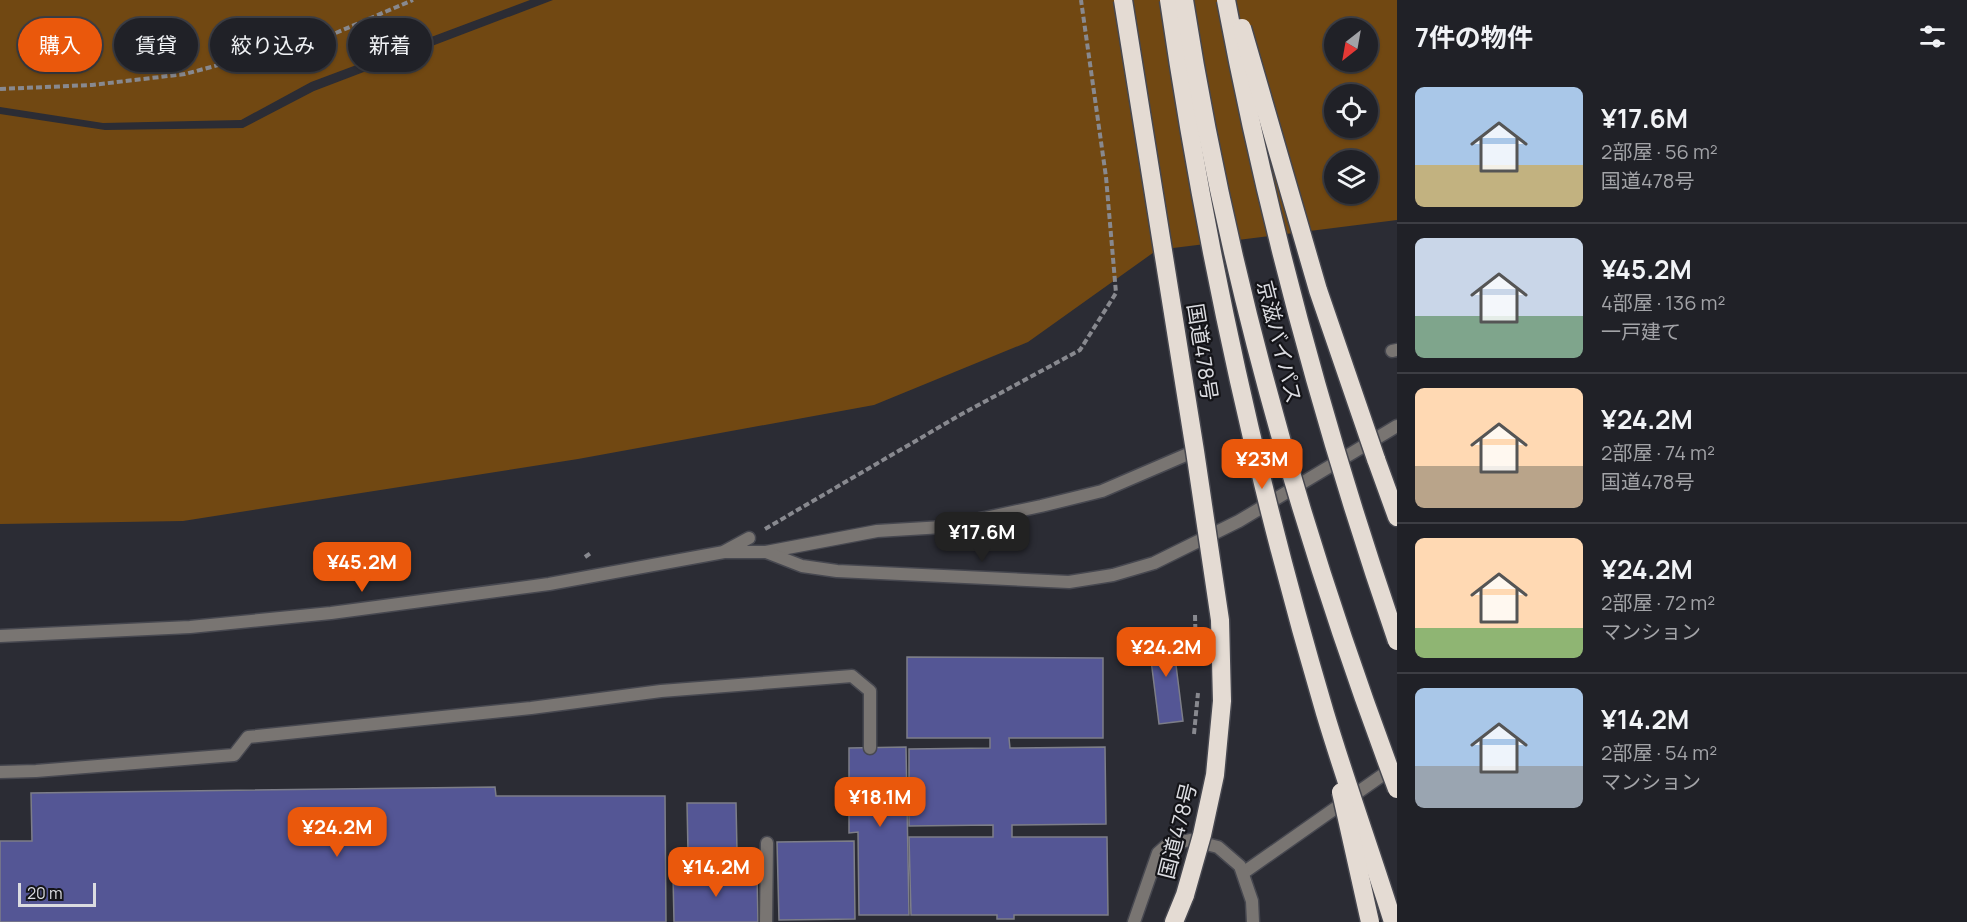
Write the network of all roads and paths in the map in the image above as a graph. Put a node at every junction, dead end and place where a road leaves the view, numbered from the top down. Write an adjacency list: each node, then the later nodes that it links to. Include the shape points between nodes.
1 (413, 0): 8 (path, via 331,35 185,74 92,85)
2 (1081, 0): 12 (path, via 1106,177 1116,293 1080,350)
3 (1123, 0): 10 (highway, 国道478号, bridge)
4 (1169, 0): 20 (highway, bridge, via 1224,314 1262,479)
5 (1184, 0): 25 (highway, 京滋バイパス, bridge, via 1215,168 1278,427 1324,580)
6 (1226, 0): 17 (highway, 京滋バイパス, bridge, via 1310,364)
7 (1234, 0): 11 (highway, bridge, via 1318,290)
8 (0, 89)
9 (1397, 426): 14 (street, via 1239,521 1154,563 1113,574 1070,582 837,571 802,566)
10 (1195, 451): 14 (street, via 1102,491 1052,503 943,527 876,531); 31 (highway, 国道478号, bridge, via 1220,620 1222,700 1215,775 1202,835)
11 (1397, 518)
12 (749, 538): 13 (street)
13 (724, 552): 14 (street); 16 (street, via 549,584 331,613 190,627)
14 (766, 552)
15 (1194, 605): 18 (path, bridge)
16 (0, 636)
17 (1397, 641)
18 (1197, 661)
19 (1197, 683): 21 (path, bridge)
20 (1326, 713): 33 (highway, bridge); 34 (highway, bridge)
21 (1194, 737)
22 (870, 748): 24 (street, via 870,691 852,676 661,691 248,737 234,755)
23 (1397, 765): 27 (street)
24 (0, 772)
25 (1397, 789)
26 (767, 843): 29 (street)
27 (1243, 873): 30 (street, via 1218,847 1190,840 1167,845 1158,853); 32 (street, via 1252,901)
28 (1397, 918): 34 (highway)
29 (766, 922)
30 (1134, 922)
31 (1174, 922)
32 (1253, 922)
33 (1370, 922)
34 (1393, 922)

